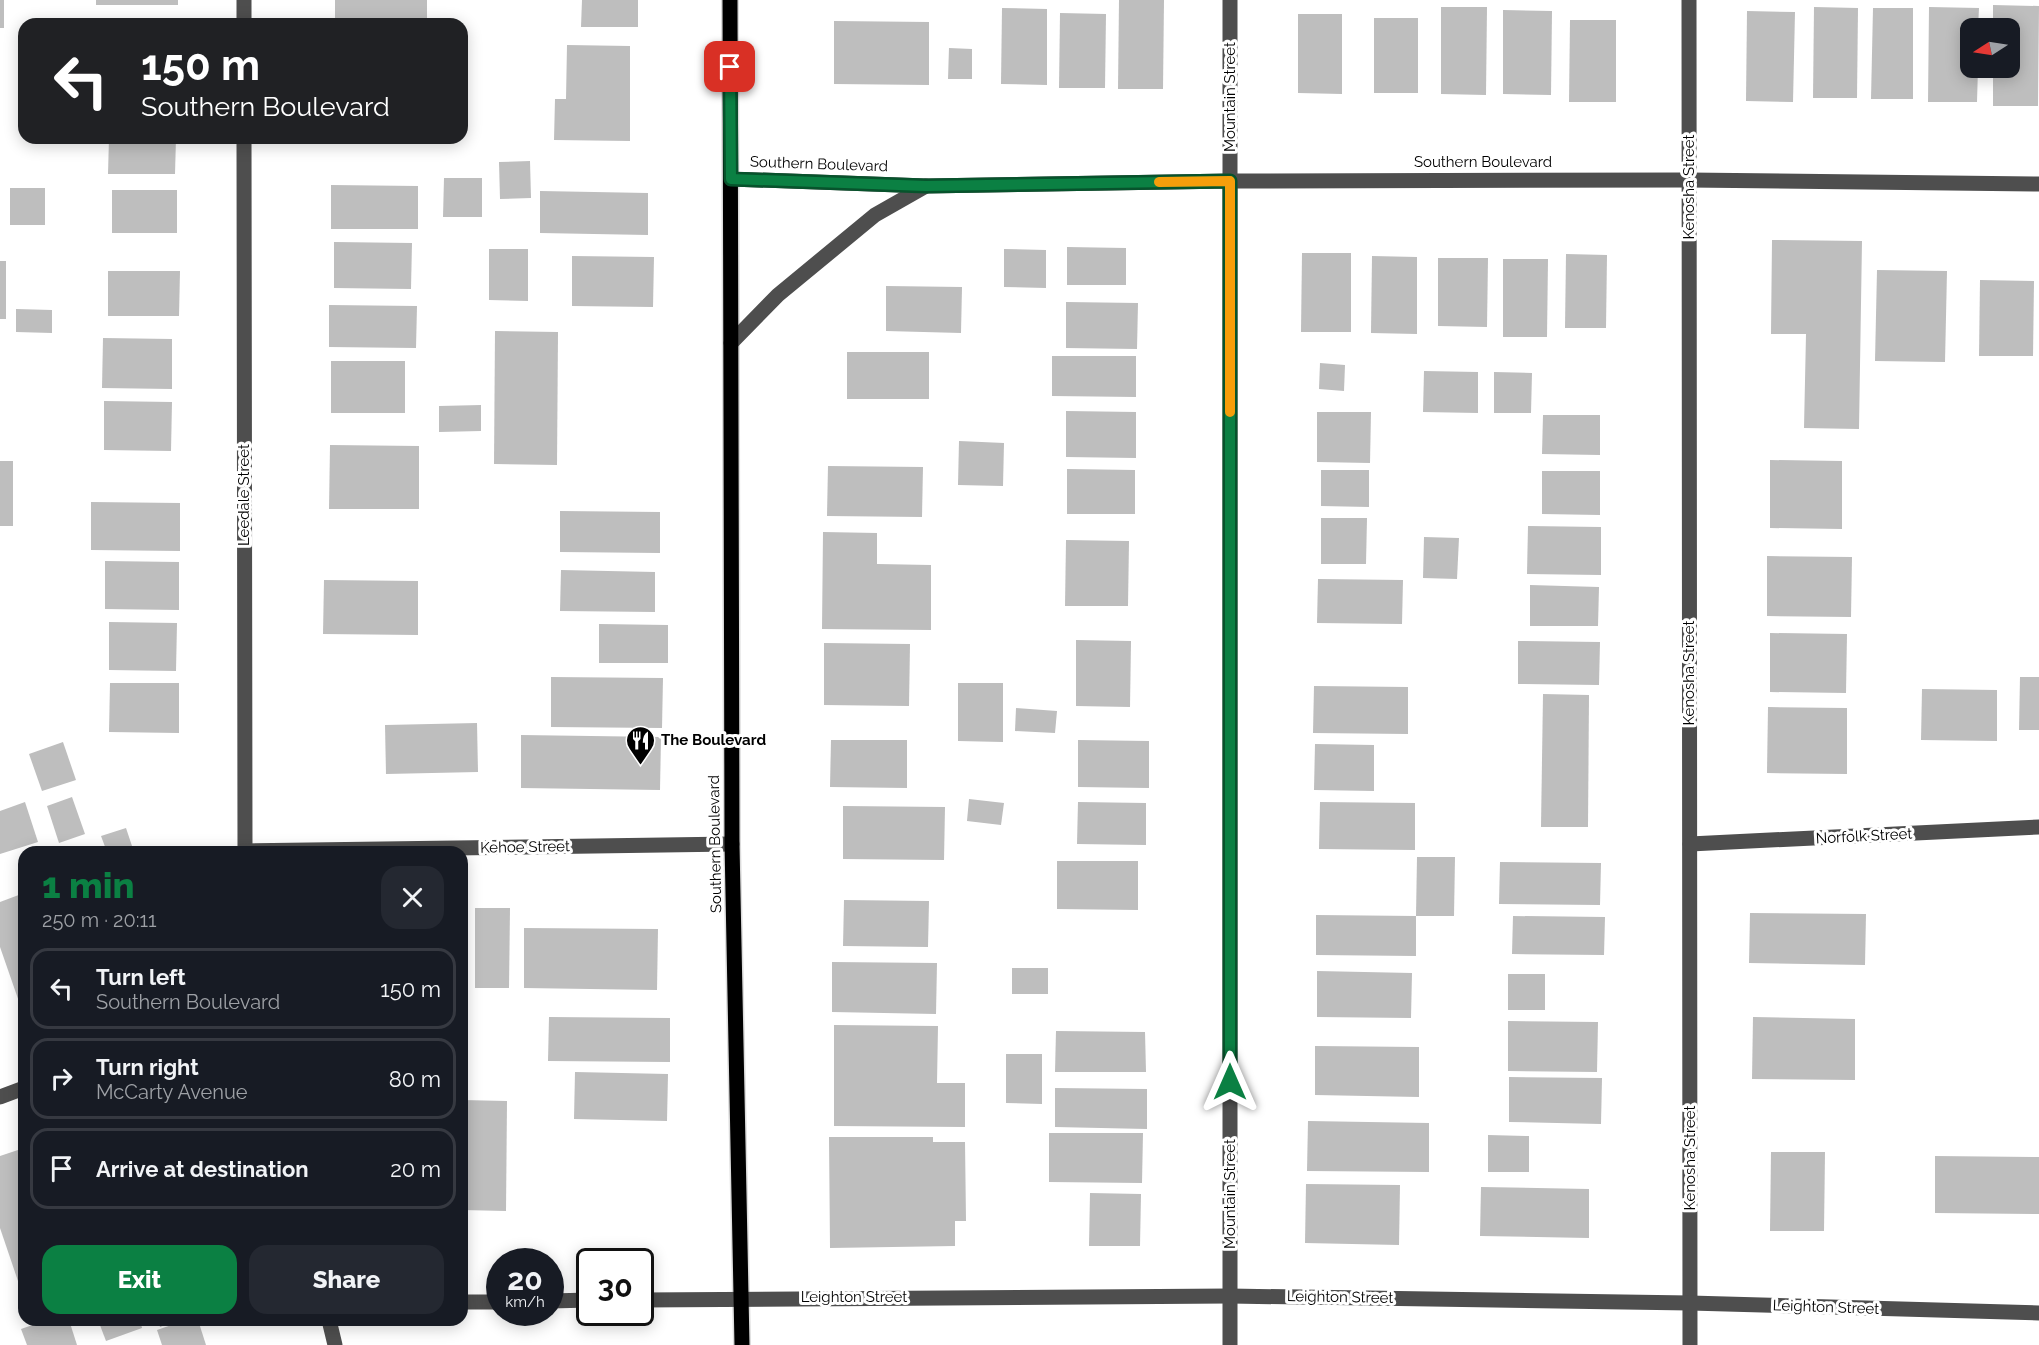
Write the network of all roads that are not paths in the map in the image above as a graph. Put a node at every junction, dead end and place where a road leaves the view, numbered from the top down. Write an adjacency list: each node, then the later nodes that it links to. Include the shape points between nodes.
1 (244, 0): 5 (street)
2 (730, 0): 7 (main road)
3 (1230, 0): 9 (street, Mountain Street)
4 (1689, 0): 8 (street, Kenosha Street)
5 (244, 18)
6 (244, 144): 16 (street, Leedale Street)
7 (731, 179): 11 (street, Southern Boulevard); 12 (main road, Southern Boulevard)
8 (1689, 180): 9 (street, Southern Boulevard); 10 (street, Southern Boulevard); 15 (street, Kenosha Street)
9 (1230, 181): 11 (street, Southern Boulevard); 20 (street, Mountain Street)
10 (2039, 184)
11 (926, 186): 12 (street, Southern Boulevard, via 875,215 778,295)
12 (731, 343): 14 (main road, Southern Boulevard)
13 (2039, 827): 15 (street, Norfolk Street)
14 (732, 844): 17 (street, Kehoe Street); 21 (main road, Southern Boulevard)
15 (1689, 844): 25 (street, Kenosha Street)
16 (245, 846)
17 (468, 848)
18 (18, 1090): 19 (street)
19 (0, 1097)
20 (1230, 1296): 21 (street, Leighton Street); 25 (street, Leighton Street); 30 (street, Mountain Street)
21 (741, 1298): 22 (street, Leighton Street); 29 (main road, Southern Boulevard)
22 (654, 1300)
23 (468, 1302): 24 (street)
24 (486, 1302)
25 (1690, 1304): 26 (street, Leighton Street); 31 (street, Kenosha Street)
26 (2039, 1313)
27 (330, 1326): 28 (street)
28 (335, 1345)
29 (742, 1345)
30 (1230, 1345)
31 (1690, 1345)

